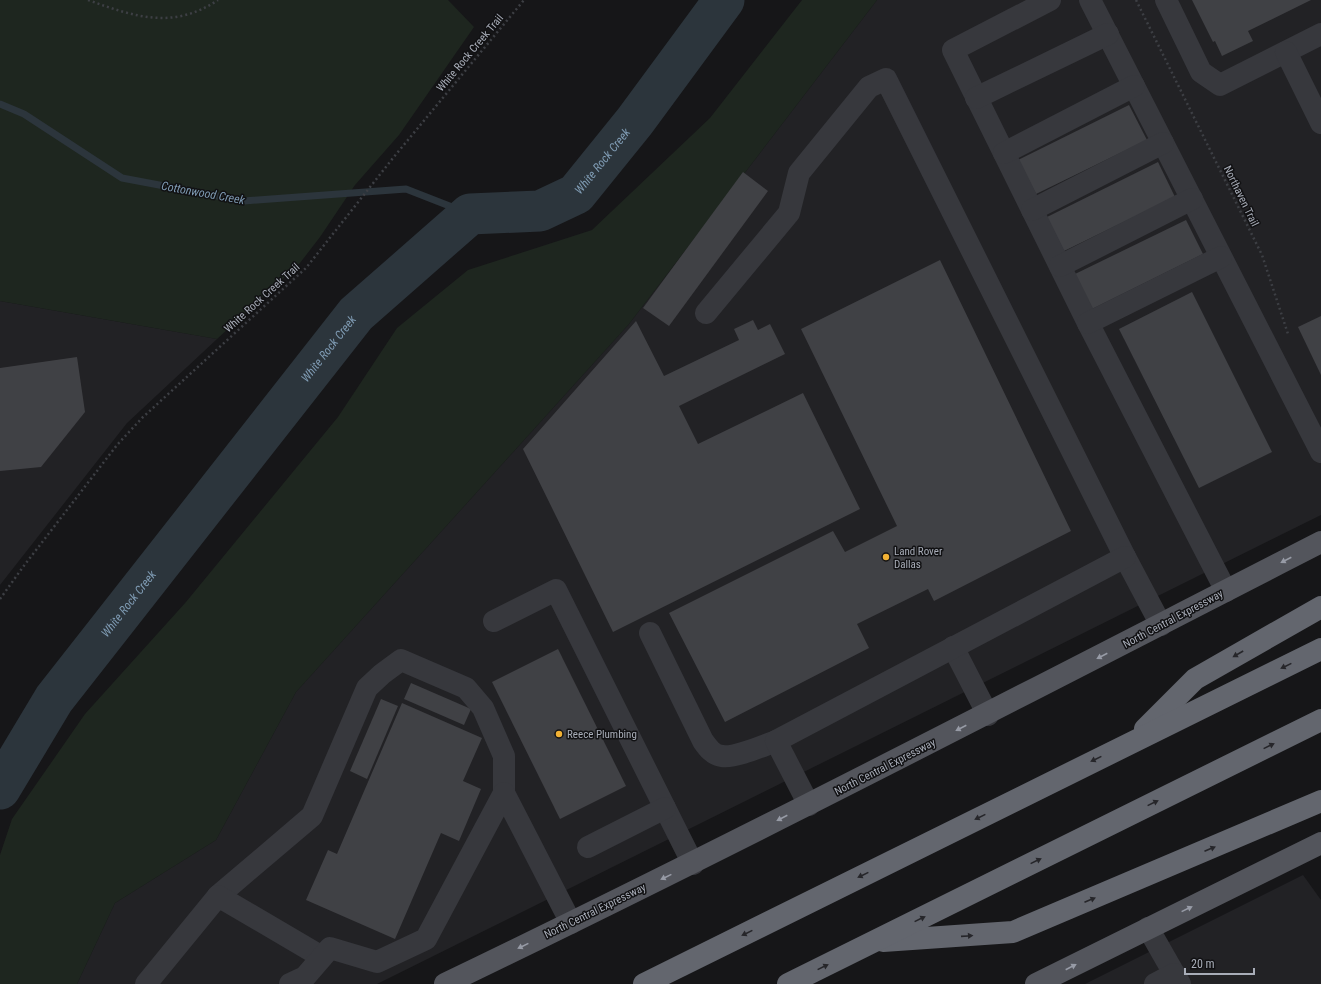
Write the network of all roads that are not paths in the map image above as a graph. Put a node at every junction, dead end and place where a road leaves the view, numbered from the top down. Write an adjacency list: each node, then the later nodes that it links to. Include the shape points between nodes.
1 (1050, 0): 8 (lane, via 953,50)
2 (1090, 0): 4 (lane)
3 (1166, 0): 6 (lane, via 1202,72 1220,85)
4 (1108, 34): 7 (lane); 8 (lane)
5 (1321, 34): 6 (lane)
6 (1286, 52): 9 (lane)
7 (1134, 86): 10 (lane); 11 (lane)
8 (976, 98): 11 (lane)
9 (1321, 123)
10 (1163, 143): 12 (lane); 13 (lane)
11 (1004, 153): 13 (lane)
12 (1192, 199): 14 (lane); 15 (lane)
13 (1032, 210): 15 (lane)
14 (1221, 257): 17 (lane); 18 (lane)
15 (1060, 266): 17 (lane)
16 (706, 313): 20 (lane, via 789,213 799,173 869,87 886,79)
17 (1088, 323): 21 (lane)
18 (1321, 452)
19 (1321, 542): 21 (main road, North Central Expressway, one-way to 21)
20 (1125, 558): 24 (lane); 26 (lane)
21 (1226, 591): 24 (main road, North Central Expressway)
22 (1321, 607): 31 (highway, one-way to 31, via 1195,679)
23 (494, 621): 35 (lane, via 556,590)
24 (1161, 625): 28 (main road, North Central Expressway, one-way to 28)
25 (650, 633): 30 (lane, via 710,751 722,756 742,753)
26 (953, 647): 28 (lane); 30 (lane)
27 (1321, 648): 31 (highway, one-way to 31)
28 (988, 715): 34 (main road, North Central Expressway, one-way to 34)
29 (1321, 720): 42 (highway, one-way to 29)
30 (776, 741): 34 (lane)
31 (1131, 742): 48 (highway, one-way to 48)
32 (504, 793): 39 (lane, via 504,756 484,708 466,688 402,660 367,688 312,816); 40 (lane); 43 (lane, via 426,939 377,962 330,948)
33 (1321, 801): 42 (highway, one-way to 33, via 1013,932)
34 (809, 805): 38 (main road, North Central Expressway, one-way to 38)
35 (665, 808): 37 (lane); 38 (lane)
36 (1320, 846): 41 (main road, one-way to 36)
37 (588, 847)
38 (693, 864): 40 (main road, North Central Expressway, one-way to 40)
39 (218, 896): 43 (lane); 45 (lane)
40 (571, 923): 47 (main road, North Central Expressway, one-way to 47)
41 (1148, 928): 44 (lane); 50 (main road, one-way to 41)
42 (872, 942): 49 (highway, one-way to 42)
43 (322, 957): 46 (lane, via 305,977)
44 (1170, 981)
45 (146, 984)
46 (290, 984)
47 (445, 984)
48 (644, 984)
49 (788, 984)
50 (1036, 984)

